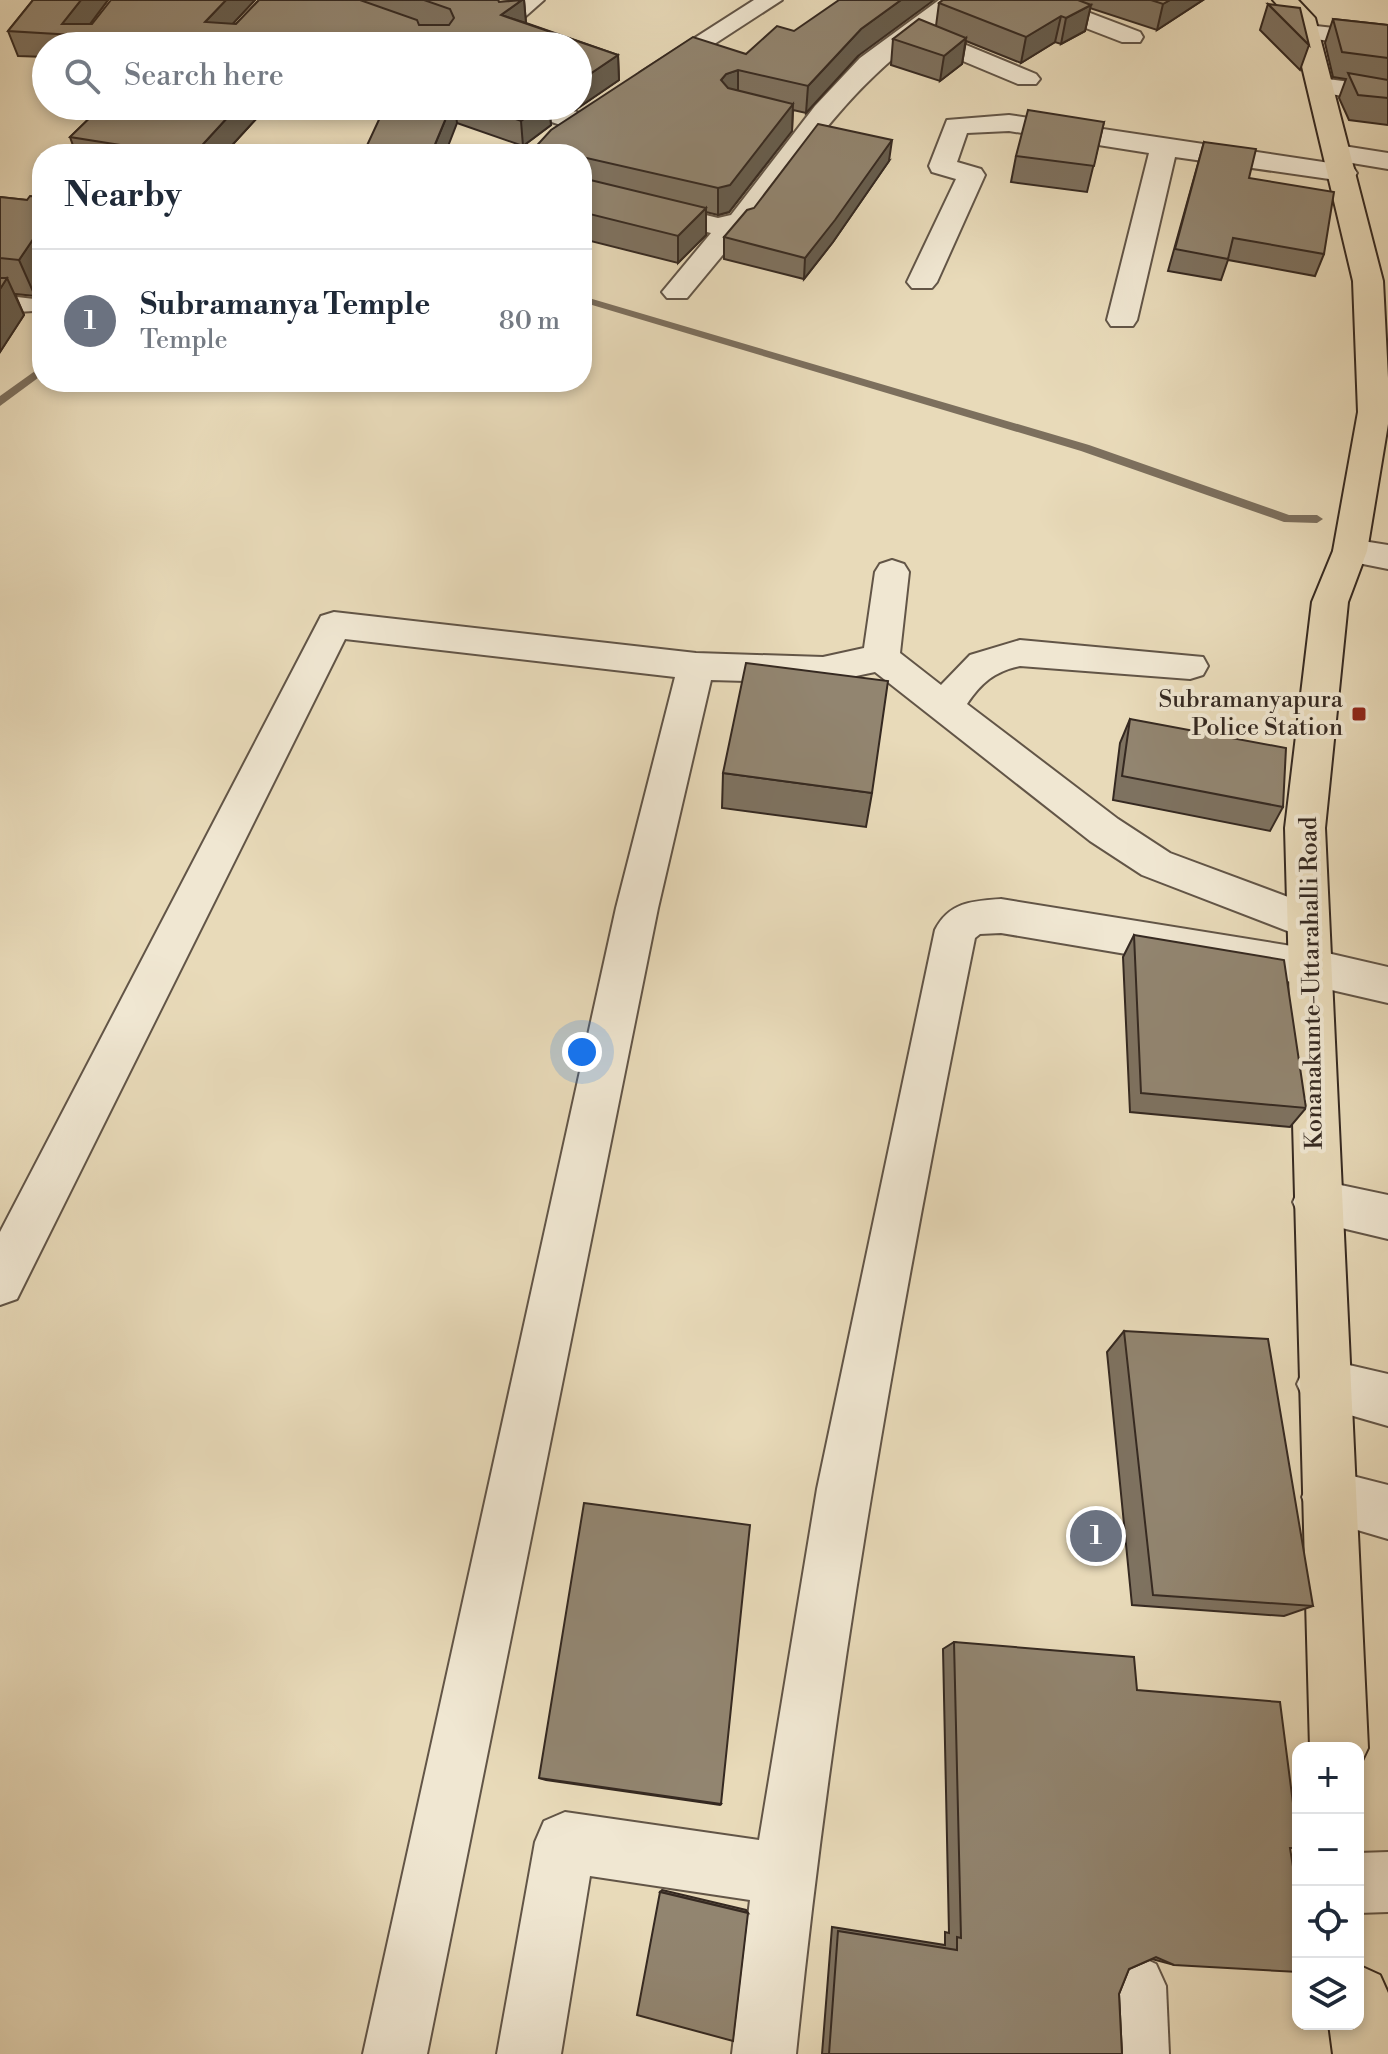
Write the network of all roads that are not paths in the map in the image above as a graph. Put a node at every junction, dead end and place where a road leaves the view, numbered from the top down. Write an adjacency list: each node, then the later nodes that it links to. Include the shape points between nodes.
1 (532, 0): 7 (street)
2 (770, 0): 13 (street)
3 (954, 0): 8 (street)
4 (1034, 0): 9 (street)
5 (1388, 11): 10 (street)
6 (1296, 16): 10 (street); 12 (main road, Konanakunte-Uttarahalli Road)
7 (510, 18)
8 (912, 31): 11 (street); 25 (street, via 803,122 745,217)
9 (1131, 37)
10 (1382, 41)
11 (1027, 79)
12 (1320, 86): 14 (street); 23 (main road, Konanakunte-Uttarahalli Road)
13 (632, 87)
14 (1388, 95)
15 (606, 105): 16 (street)
16 (592, 114)
17 (570, 120): 19 (street)
18 (584, 120): 19 (street)
19 (579, 123): 20 (street)
20 (555, 138)
21 (1164, 147): 23 (street); 26 (street, via 1022,125 956,126 942,166 971,175); 29 (street)
22 (1388, 161): 23 (street)
23 (1340, 163): 27 (main road, Konanakunte-Uttarahalli Road)
24 (592, 195): 25 (street, via 718,226)
25 (733, 225): 28 (street)
26 (922, 282)
27 (1378, 283): 30 (main road, Konanakunte-Uttarahalli Road)
28 (677, 292)
29 (1122, 320)
30 (1381, 413): 31 (main road, Konanakunte-Uttarahalli Road)
31 (1369, 554): 37 (main road, Konanakunte-Uttarahalli Road, via 1330,602 1305,828)
32 (892, 572): 33 (street)
33 (881, 658): 34 (street, via 823,670); 36 (street)
34 (696, 666): 41 (street, via 334,625); 52 (street, via 637,908)
35 (1190, 666): 36 (street, via 1020,653 994,657 963,678)
36 (946, 708): 37 (street, via 1156,864)
37 (1309, 945): 38 (street); 39 (main road, Konanakunte-Uttarahalli Road); 47 (street, via 1001,916 970,918 956,930 819,1617)
38 (1388, 985)
39 (1317, 1202): 40 (street); 42 (main road, Konanakunte-Uttarahalli Road)
40 (1388, 1217)
41 (0, 1282)
42 (1323, 1384): 43 (street); 44 (main road, Konanakunte-Uttarahalli Road)
43 (1388, 1400)
44 (1329, 1497): 45 (street); 46 (main road, Konanakunte-Uttarahalli Road)
45 (1388, 1512)
46 (1339, 1742)
47 (782, 1874): 53 (street, via 565,1842); 54 (street)
48 (1388, 1882): 49 (street)
49 (1364, 1883)
50 (1134, 1986): 55 (street)
51 (1362, 2030): 56 (main road)
52 (395, 2054)
53 (529, 2054)
54 (764, 2054)
55 (1137, 2054)
56 (1365, 2054)

